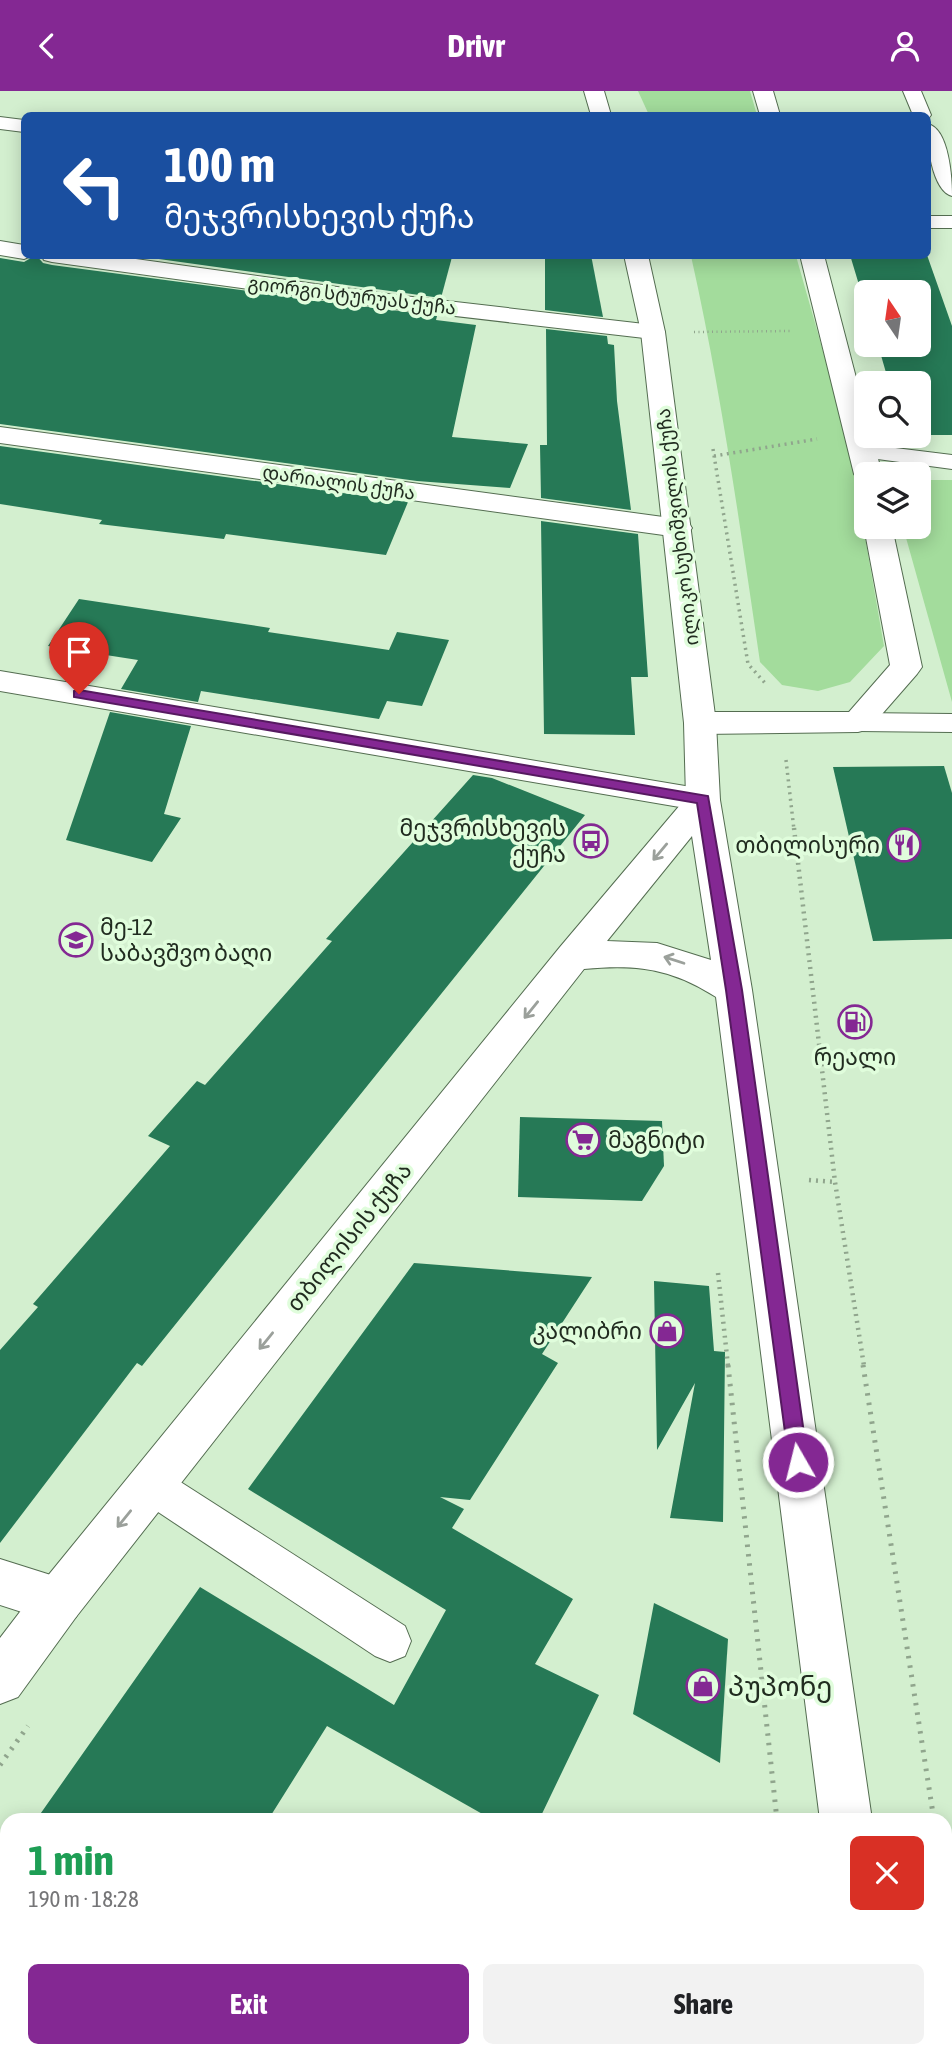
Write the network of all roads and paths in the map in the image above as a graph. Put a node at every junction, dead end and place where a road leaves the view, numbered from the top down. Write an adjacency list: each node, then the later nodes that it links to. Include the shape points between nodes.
1 (594, 91): 4 (street)
2 (763, 91): 5 (street)
3 (912, 91): 6 (lane)
4 (600, 112)
5 (769, 112)
6 (921, 112)
7 (0, 123): 8 (street)
8 (21, 126)
9 (931, 137): 10 (lane)
10 (952, 190)
11 (931, 222): 12 (lane)
12 (952, 222)
13 (0, 248): 14 (street)
14 (21, 252)
15 (81, 259): 20 (street, გიორგი სტურუას ქუჩა)
16 (637, 259): 20 (street, ილიკო სუხიშვილის ქუჩა)
17 (813, 259): 19 (street)
18 (691, 319): 21 (path)
19 (832, 331): 21 (path); 25 (street)
20 (653, 332): 28 (street, ილიკო სუხიშვილის ქუჩა)
21 (693, 332): 22 (path)
22 (695, 344)
23 (0, 435): 28 (street, დარიალის ქუჩა)
24 (712, 444): 26 (path)
25 (863, 452): 26 (path); 27 (lane)
26 (714, 456): 33 (path, via 748,664 775,694)
27 (952, 462)
28 (678, 529): 32 (street, ილიკო სუხიშვილის ქუჩა)
29 (880, 539): 31 (street, via 906,667)
30 (0, 681): 35 (street)
31 (858, 722): 33 (street); 34 (lane)
32 (700, 723): 33 (street); 35 (street, ილიკო სუხიშვილის ქუჩა)
33 (782, 723): 48 (path, via 835,1182)
34 (952, 723)
35 (704, 800): 36 (street, თბილისის ქუჩა, one-way to 36); 37 (street, ილიკო სუხიშვილის ქუჩა)
36 (573, 957): 37 (street, one-way to 36, via 706,971 664,957 618,951); 39 (street, თბილისის ქუჩა, one-way to 39)
37 (734, 990): 47 (street, ილიკო სუხიშვილის ქუჩა)
38 (717, 1268): 46 (path)
39 (151, 1485): 41 (street, თბილისის ქუჩა, one-way to 41); 42 (lane)
40 (0, 1582): 41 (street)
41 (59, 1601): 43 (street, თბილისის ქუჩა)
42 (390, 1640)
43 (0, 1679)
44 (32, 1721): 45 (path)
45 (0, 1765)
46 (775, 1813)
47 (845, 1813)
48 (933, 1813)

